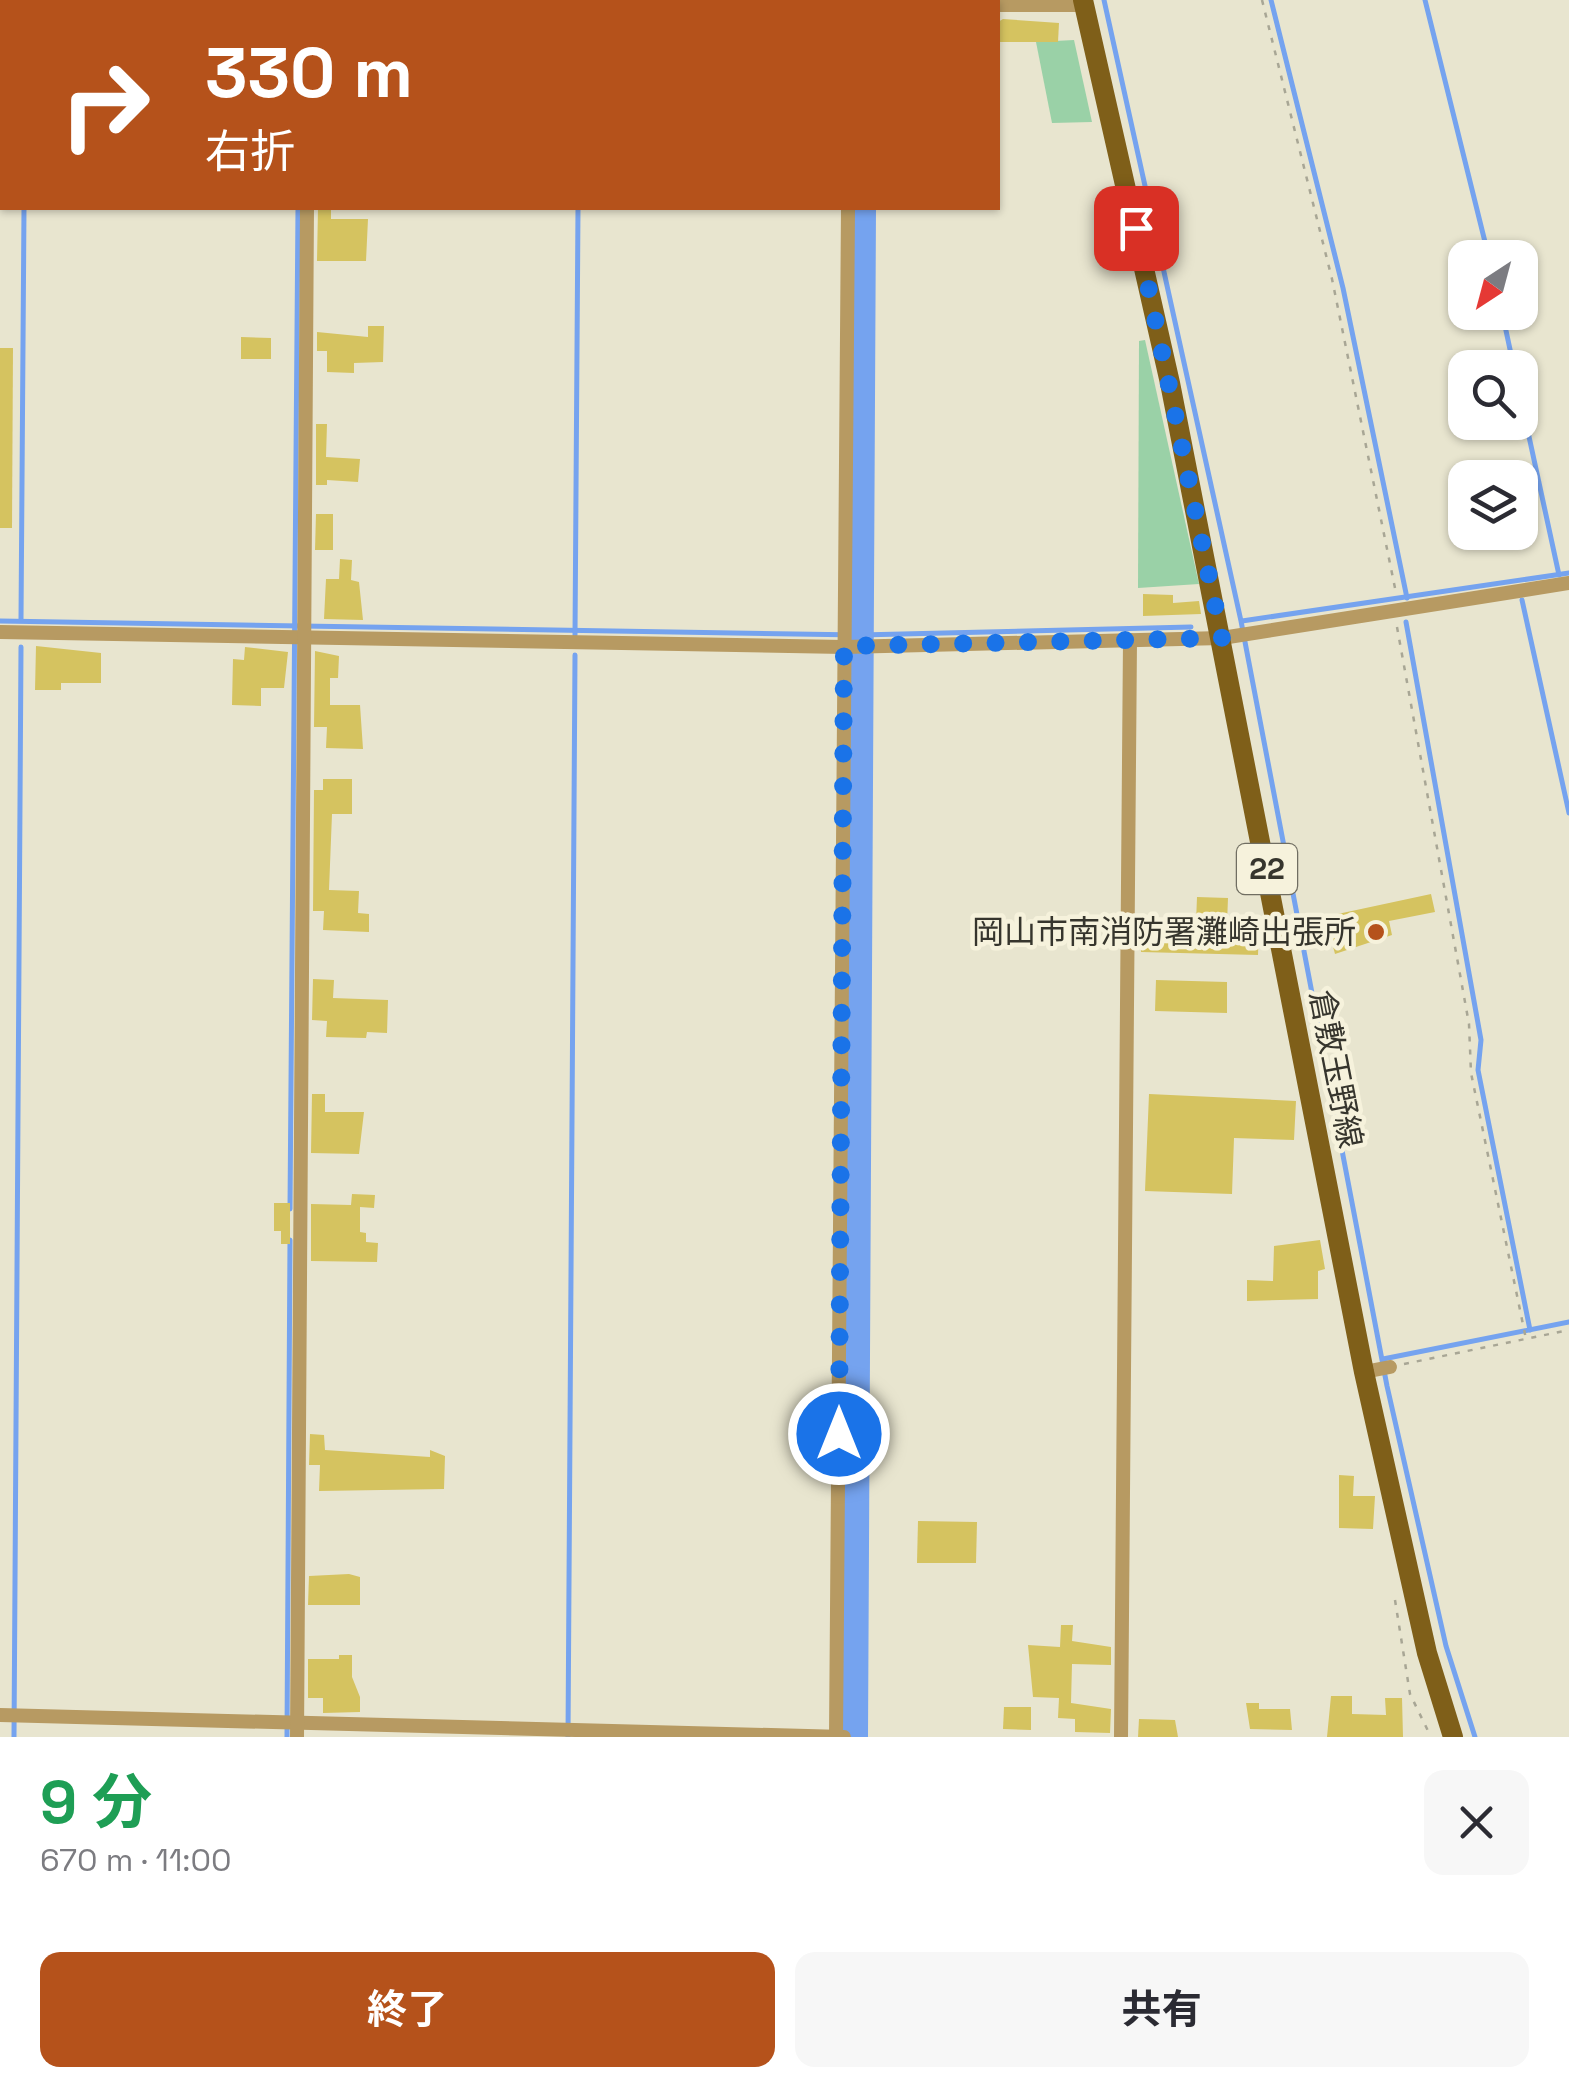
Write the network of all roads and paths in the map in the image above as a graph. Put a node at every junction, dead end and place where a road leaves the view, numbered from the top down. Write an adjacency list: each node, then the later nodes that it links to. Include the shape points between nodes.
1 (1262, 0): 7 (path, via 1332,279)
2 (1084, 3): 3 (street); 10 (main road, 倉敷玉野線 / 22, via 1170,383)
3 (1000, 5)
4 (306, 210): 9 (street)
5 (848, 210): 12 (street)
6 (1569, 582): 7 (street)
7 (1396, 603): 10 (street); 14 (path, via 1469,1024 1471,1073)
8 (0, 632): 9 (street)
9 (299, 633): 12 (street); 18 (street)
10 (1236, 636): 11 (street); 15 (main road, 倉敷玉野線 / 22)
11 (1130, 640): 12 (street, via 871,646); 21 (street)
12 (846, 641): 19 (street)
13 (1569, 1330): 14 (path)
14 (1526, 1337): 15 (path)
15 (1378, 1369): 23 (main road, 倉敷玉野線 / 22, via 1427,1654)
16 (1394, 1596): 22 (path, via 1410,1694)
17 (9, 1715): 18 (street)
18 (292, 1726): 19 (street)
19 (836, 1736): 20 (street)
20 (844, 1737)
21 (1121, 1737)
22 (1431, 1737)
23 (1453, 1737)

